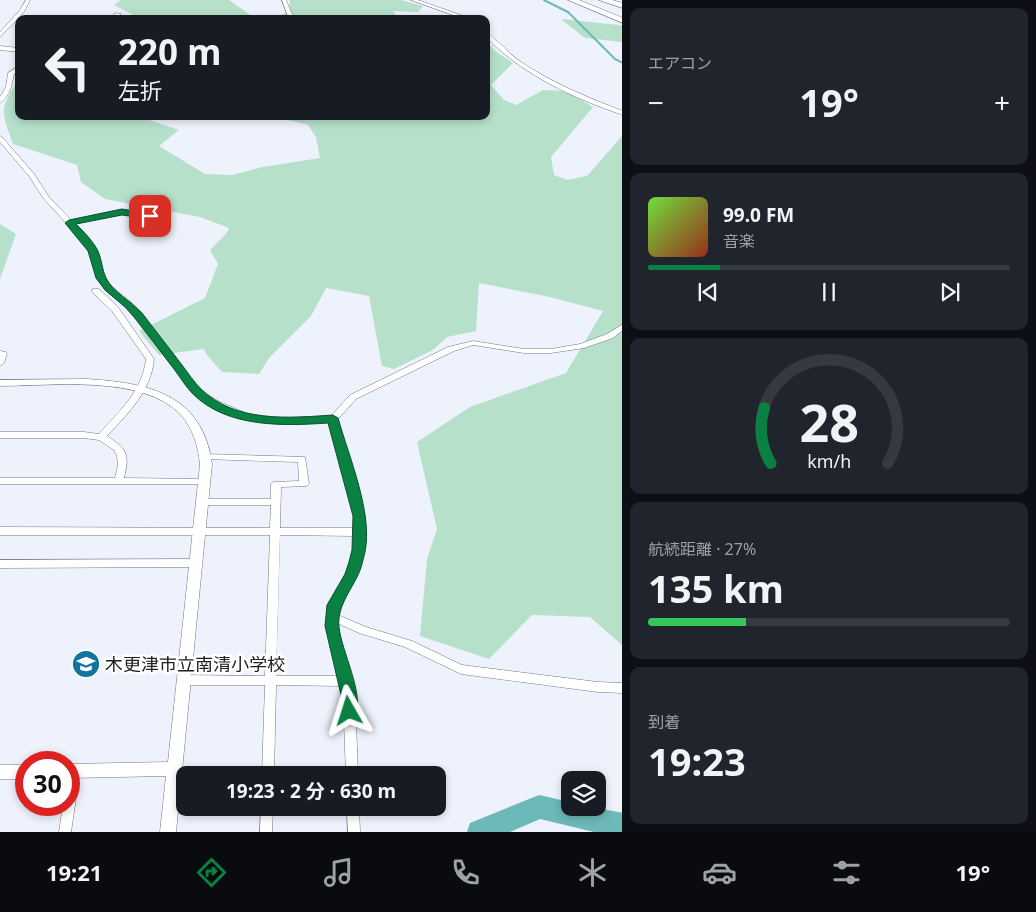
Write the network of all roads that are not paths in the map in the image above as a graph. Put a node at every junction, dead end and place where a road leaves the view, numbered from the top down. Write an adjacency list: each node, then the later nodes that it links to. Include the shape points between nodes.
1 (28, 0): 9 (street)
2 (284, 0): 10 (street)
3 (412, 0): 11 (street)
4 (572, 0): 13 (highway)
5 (603, 0): 8 (highway)
6 (617, 0): 7 (highway)
7 (622, 2)
8 (622, 6)
9 (18, 15)
10 (290, 15)
11 (458, 15)
12 (15, 19): 14 (street)
13 (622, 19)
14 (0, 35)
15 (490, 38): 20 (street, via 524,67 582,97)
16 (0, 48): 17 (street)
17 (15, 50)
18 (15, 70): 19 (street, via 11,72 11,85)
19 (0, 101)
20 (622, 113)
21 (0, 138): 23 (street)
22 (161, 216): 23 (street, via 122,212)
23 (69, 223): 30 (street, via 86,239 108,288 129,305 197,392 234,413 257,419 286,422)
24 (96, 290): 29 (street, via 115,309 150,359)
25 (622, 326): 30 (street, via 610,336 581,346 550,351 524,351 473,343 451,349 353,397)
26 (0, 354): 27 (street, via 3,354)
27 (0, 363)
28 (0, 383): 29 (street, via 93,383)
29 (142, 390): 32 (street); 33 (street, via 171,401 190,420 199,434)
30 (333, 418): 42 (street, via 360,516)
31 (0, 435): 32 (street)
32 (101, 437): 35 (street, via 118,448 122,456)
33 (205, 457): 36 (street); 38 (street, via 302,459 304,484 276,484)
34 (0, 481): 35 (street)
35 (119, 481): 36 (street)
36 (204, 482): 37 (street)
37 (202, 502): 38 (street); 40 (street)
38 (275, 502): 41 (street)
39 (0, 531): 40 (street)
40 (199, 531): 41 (street); 43 (street)
41 (274, 531): 42 (street); 47 (street)
42 (360, 532): 45 (street, via 352,575 334,605)
43 (195, 563): 44 (street); 46 (street)
44 (0, 564)
45 (332, 617): 48 (street); 49 (street, via 408,644 461,669)
46 (183, 680): 47 (street); 52 (street)
47 (270, 680): 48 (street); 50 (street)
48 (345, 681): 51 (street, via 349,695)
49 (622, 688)
50 (268, 766)
51 (352, 766)
52 (174, 769): 53 (street); 60 (street)
53 (80, 771)
54 (0, 772): 55 (street)
55 (15, 772)
56 (67, 816): 59 (street)
57 (267, 816): 61 (street)
58 (353, 816): 62 (street)
59 (65, 832)
60 (168, 832)
61 (266, 832)
62 (354, 832)

